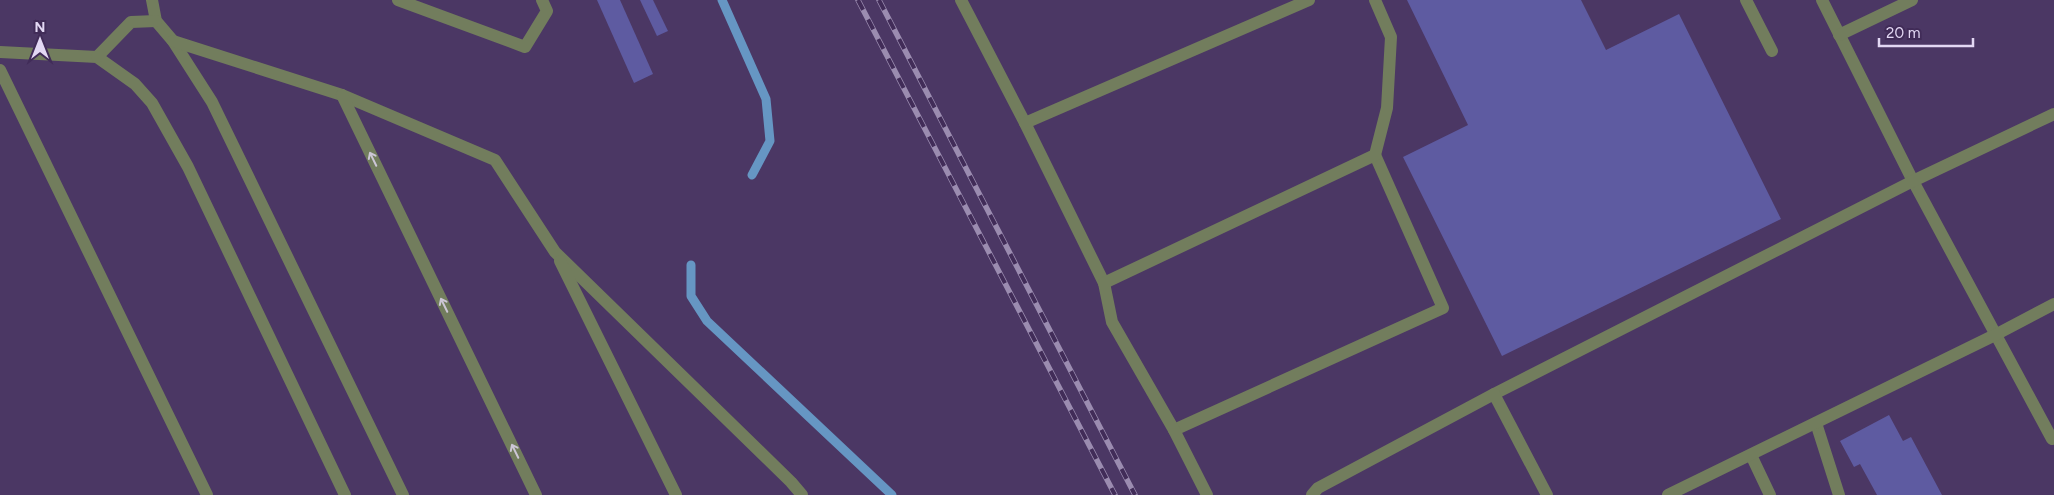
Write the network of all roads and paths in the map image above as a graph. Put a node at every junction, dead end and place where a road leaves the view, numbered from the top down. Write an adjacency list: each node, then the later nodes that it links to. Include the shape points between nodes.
1 (152, 0): 10 (lane)
2 (398, 0): 3 (lane, via 524,47 547,11)
3 (542, 0)
4 (961, 0): 19 (lane)
5 (1309, 0): 19 (lane)
6 (1375, 0): 20 (lane, via 1391,37 1387,108)
7 (1746, 0): 13 (lane)
8 (1822, 0): 11 (lane)
9 (1912, 0): 11 (lane)
10 (156, 22): 12 (lane); 15 (lane, via 131,22)
11 (1839, 35): 21 (lane)
12 (173, 41): 17 (lane); 33 (lane, via 212,102)
13 (1772, 51)
14 (0, 52): 15 (lane)
15 (97, 57): 32 (lane, via 135,84 164,122)
16 (0, 70): 31 (lane)
17 (342, 95): 22 (lane, via 495,160); 34 (lane, one-way to 17)
18 (2054, 114): 21 (lane)
19 (1025, 123): 23 (lane)
20 (1375, 155): 23 (lane); 28 (lane, via 1444,308)
21 (1913, 181): 25 (lane); 26 (lane)
22 (555, 252): 35 (lane); 36 (lane)
23 (1104, 283): 28 (lane, via 1112,322)
24 (2054, 304): 25 (lane)
25 (1997, 334): 27 (lane); 29 (lane)
26 (1494, 394): 38 (lane, via 1318,488); 39 (lane)
27 (1816, 423): 30 (lane); 42 (lane)
28 (1174, 430): 37 (lane)
29 (2052, 439)
30 (1751, 455): 40 (lane); 41 (lane)
31 (207, 495)
32 (345, 495)
33 (403, 495)
34 (536, 495)
35 (676, 495)
36 (802, 495)
37 (1207, 495)
38 (1312, 495)
39 (1547, 495)
40 (1668, 495)
41 (1770, 495)
42 (1839, 495)

